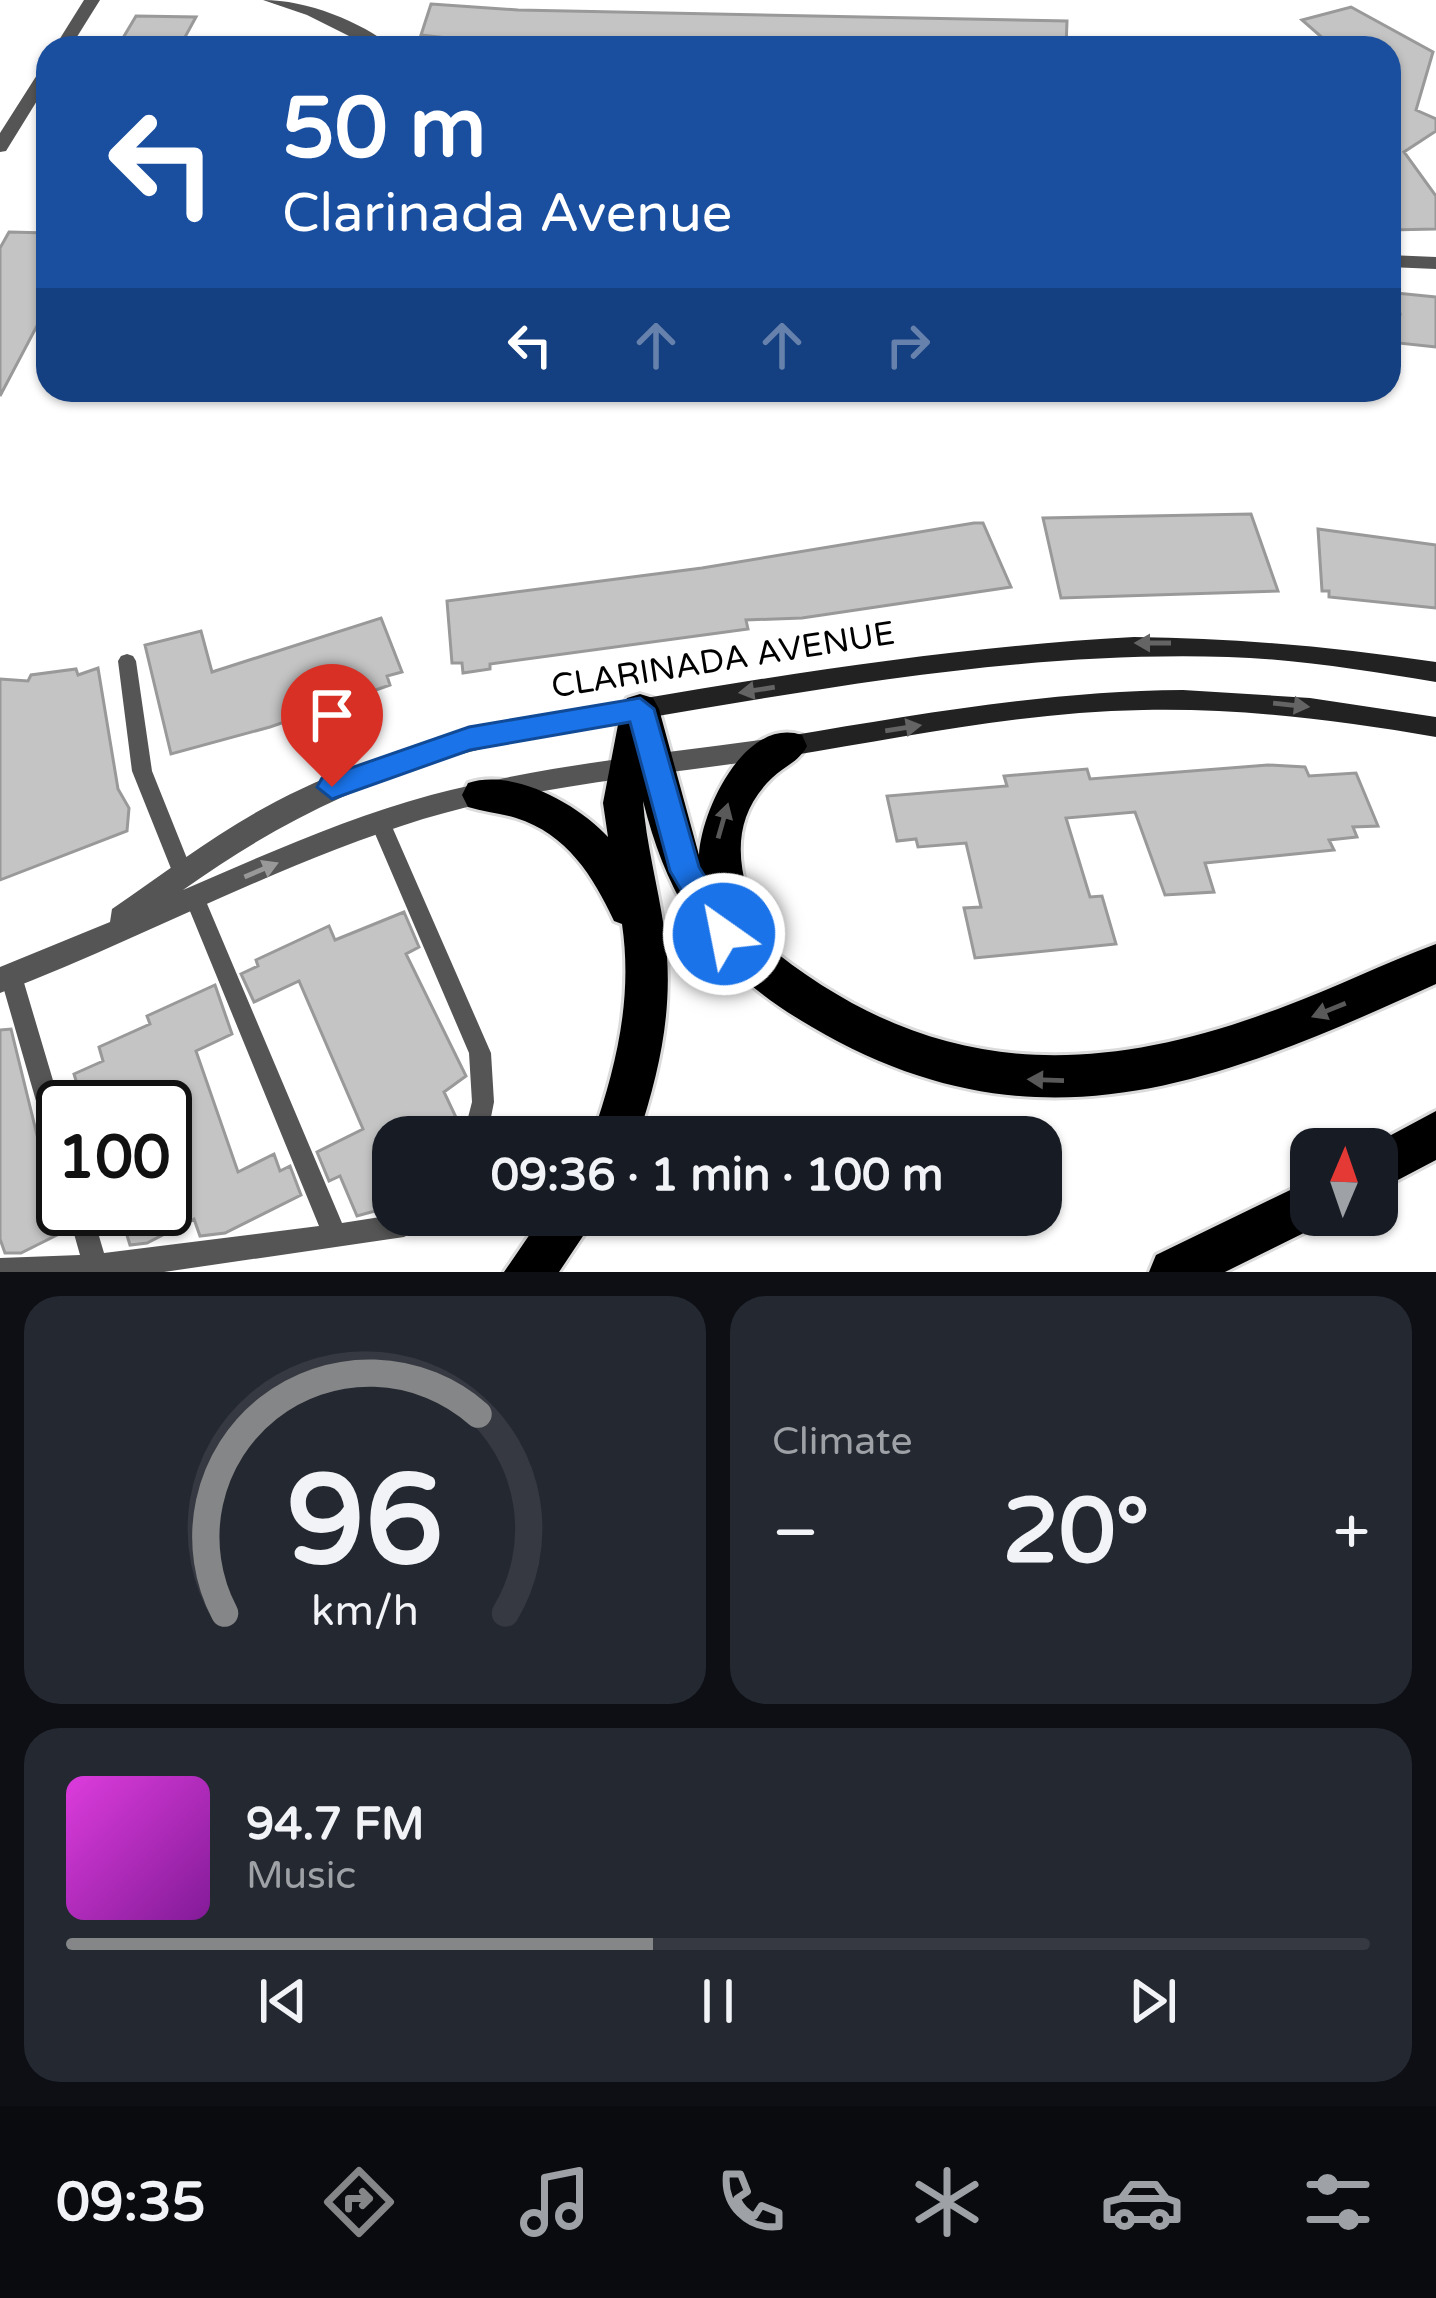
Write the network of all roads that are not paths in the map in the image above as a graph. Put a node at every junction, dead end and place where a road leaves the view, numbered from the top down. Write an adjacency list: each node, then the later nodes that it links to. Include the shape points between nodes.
1 (92, 0): 3 (street)
2 (271, 0): 4 (street)
3 (70, 36)
4 (361, 36)
5 (36, 89): 6 (street)
6 (0, 147)
7 (1401, 262): 8 (street)
8 (1436, 263)
9 (127, 661): 17 (lane, via 142,771)
10 (1436, 672): 11 (main road, CLARINADA AVENUE, one-way to 11, via 1271,648 1077,645)
11 (640, 709): 14 (highway); 17 (street, CLARINADA AVENUE, via 469,739 370,770 276,815)
12 (1436, 727): 13 (main road, CLARINADA AVENUE, one-way to 12, via 1015,710 1139,700 1266,703)
13 (788, 746): 14 (street, CLARINADA AVENUE); 20 (highway, one-way to 13, via 739,925 717,865 731,797)
14 (642, 769): 15 (street, CLARINADA AVENUE); 20 (highway, via 707,913); 21 (highway, via 625,821)
15 (482, 795): 16 (street, CLARINADA AVENUE); 21 (highway, via 545,810 593,845 631,914)
16 (380, 822): 17 (street, CLARINADA AVENUE, one-way to 16); 23 (lane, via 480,1053)
17 (189, 887): 19 (street, CLARINADA AVENUE); 30 (lane)
18 (1436, 963): 20 (highway, one-way to 20, via 1200,1057 1070,1081 940,1065 869,1038)
19 (6, 978): 22 (lane)
20 (798, 995)
21 (647, 1000): 24 (highway, via 639,1066)
22 (39, 1080)
23 (480, 1116)
24 (622, 1116)
25 (1436, 1134): 26 (highway)
26 (1398, 1156)
27 (1290, 1214): 35 (highway)
28 (372, 1230): 30 (lane)
29 (87, 1236): 32 (lane)
30 (335, 1236): 32 (lane)
31 (556, 1236): 34 (highway)
32 (96, 1267): 33 (lane)
33 (0, 1270)
34 (528, 1272)
35 (1173, 1272)

